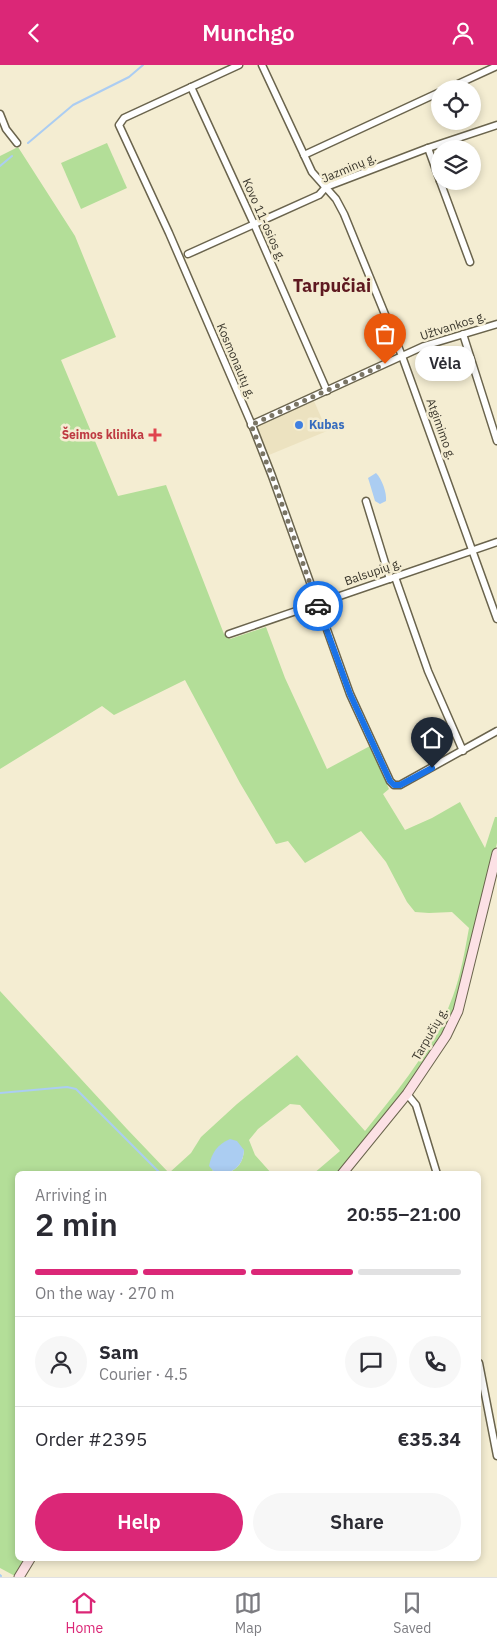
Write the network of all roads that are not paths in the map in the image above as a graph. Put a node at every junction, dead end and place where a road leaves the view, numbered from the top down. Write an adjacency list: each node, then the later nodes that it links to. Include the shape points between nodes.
1 (239, 65): 5 (street)
2 (262, 65): 11 (street, Atgimimo g.)
3 (497, 66): 4 (street)
4 (467, 80)
5 (191, 87): 15 (street, Kovo 11-osios g.); 22 (street, Kosmonautų g., via 124,118 118,125 169,233)
6 (431, 96): 11 (street)
7 (0, 114): 9 (street, via 6,129)
8 (497, 125): 10 (street, Jazminų g.)
9 (18, 143)
10 (428, 148): 12 (street); 13 (street, Jazminų g.)
11 (304, 155): 13 (street, Atgimimo g., via 318,181)
12 (431, 156)
13 (326, 187): 15 (street, Jazminų g., via 318,195); 20 (street, Atgimimo g., via 344,214)
14 (443, 190): 17 (street)
15 (254, 224): 16 (street, Jazminų g.); 21 (street, Kovo 11-osios g.)
16 (188, 254)
17 (470, 262)
18 (497, 324): 19 (street, Užtvankos g.)
19 (463, 334): 20 (street, Užtvankos g.); 23 (street)
20 (402, 356): 21 (street, Užtvankos g.); 26 (street, Atgimimo g.)
21 (327, 391): 22 (street, Užtvankos g.)
22 (251, 425): 28 (street, Kosmonautų g.)
23 (497, 441)
24 (366, 501): 27 (street)
25 (497, 542): 26 (street, Balsupių g.)
26 (472, 550): 27 (street, Balsupių g.); 29 (street, Atgimimo g.)
27 (393, 578): 28 (street, Balsupių g.); 32 (street)
28 (317, 604): 30 (street, Balsupių g.); 32 (street, Kosmonautų g., via 350,694 394,785 400,785)
29 (497, 619)
30 (229, 634)
31 (497, 731): 32 (street)
32 (463, 751)
33 (497, 853): 34 (main road, Tarpučių g., via 458,1011 446,1036)
34 (407, 1094): 35 (main road, Tarpučių g.); 36 (street, via 416,1105)
35 (344, 1171)
36 (436, 1171)
37 (481, 1373): 38 (street)
38 (497, 1456)
39 (29, 1561): 40 (main road)
40 (19, 1577)

